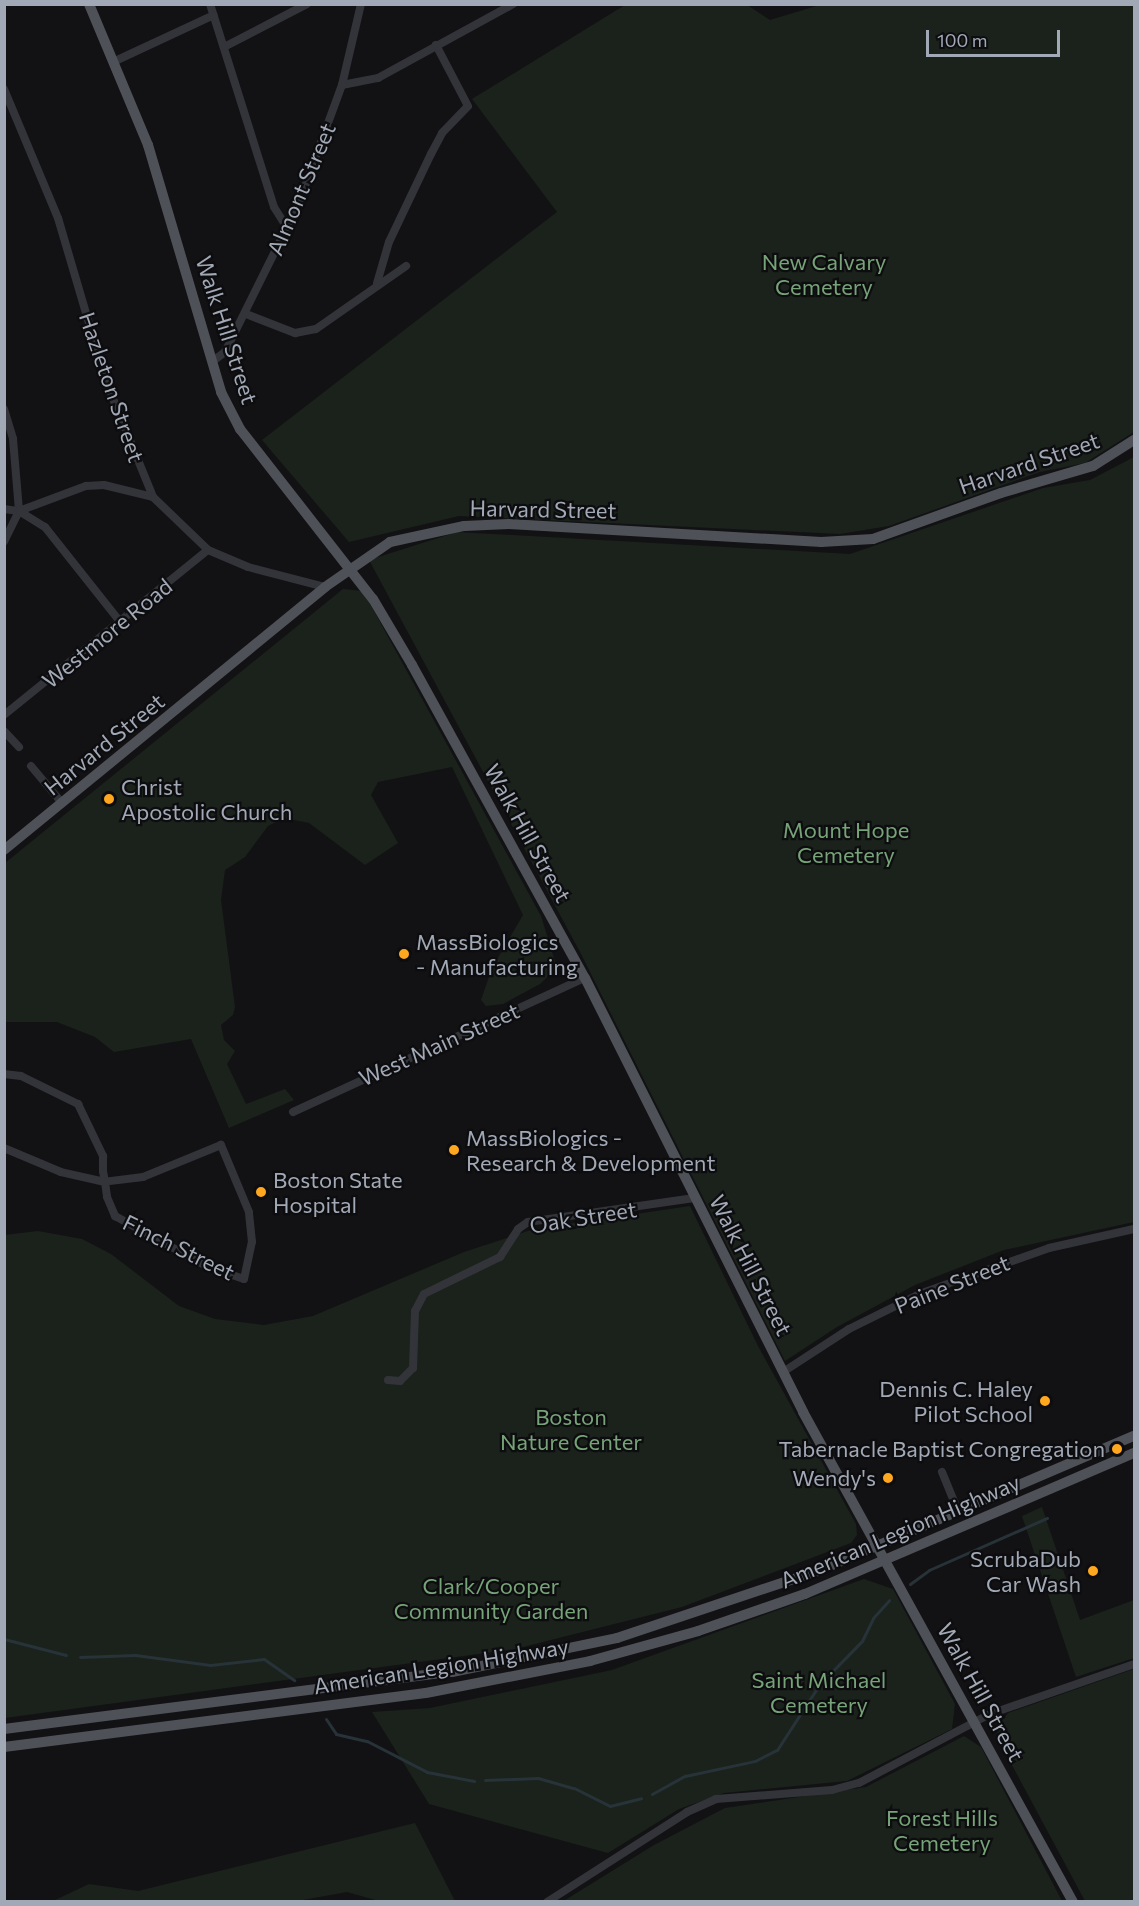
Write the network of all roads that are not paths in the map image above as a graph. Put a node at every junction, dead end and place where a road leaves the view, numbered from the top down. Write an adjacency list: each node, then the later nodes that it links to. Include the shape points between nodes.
1 (89, 4): 9 (main road, Walk Hill Street)
2 (210, 4): 6 (street)
3 (307, 4): 8 (street)
4 (361, 4): 10 (street, Almont Street)
5 (513, 4): 7 (street)
6 (214, 15): 8 (street); 9 (street)
7 (436, 45): 10 (street, via 378,78); 14 (street, via 468,106 436,143 389,242)
8 (226, 46): 12 (street, via 274,207)
9 (113, 62): 16 (main road, Walk Hill Street, via 166,198)
10 (342, 85): 12 (street, Almont Street)
11 (4, 89): 19 (street, Hazleton Street, via 58,218 107,384)
12 (287, 228): 15 (street, Almont Street)
13 (406, 266): 14 (street)
14 (377, 283): 15 (street, via 316,329 295,333)
15 (246, 314): 16 (street, Almont Street, via 225,352)
16 (213, 361): 24 (main road, Walk Hill Street, via 221,392 240,429)
17 (4, 410): 21 (street, via 13,439)
18 (1134, 440): 24 (main road, Harvard Street, via 1093,466 1001,493 873,539 821,542 560,526 464,526 390,542)
19 (153, 496): 21 (street, via 104,485 86,486); 23 (street, Hazleton Street)
20 (4, 509): 21 (street)
21 (19, 511): 22 (street); 26 (street, via 45,527)
22 (4, 542)
23 (208, 550): 25 (street, Hazleton Street, via 248,567); 26 (street, Westmore Road)
24 (350, 570): 25 (main road, Harvard Street); 33 (main road, Walk Hill Street, via 412,665)
25 (324, 587): 31 (main road, Harvard Street)
26 (121, 622): 27 (street, Westmore Road)
27 (4, 715)
28 (4, 730): 29 (street)
29 (19, 747)
30 (31, 766): 31 (street)
31 (62, 803): 32 (main road, Harvard Street)
32 (4, 850)
33 (585, 978): 35 (street, West Main Street); 38 (main road, Walk Hill Street)
34 (4, 1074): 37 (street, Finch Street, via 21,1076 78,1104 103,1156)
35 (293, 1112)
36 (4, 1148): 37 (street, via 61,1172)
37 (105, 1182): 37 (street, Finch Street, via 143,1177 221,1145 249,1212 252,1242 244,1279 206,1266 115,1216)
38 (694, 1198): 40 (main road, Walk Hill Street); 41 (street, Oak Street, via 528,1222 518,1229 500,1257 424,1294 415,1311 413,1368 400,1381)
39 (1134, 1229): 40 (street, Paine Street, via 1049,1248 922,1293 849,1329)
40 (783, 1372): 46 (main road, Walk Hill Street)
41 (388, 1380)
42 (1134, 1436): 45 (main road, American Legion Highway)
43 (1134, 1453): 47 (main road, American Legion Highway)
44 (942, 1472): 45 (street)
45 (958, 1511): 46 (main road, American Legion Highway)
46 (878, 1546): 47 (main road, Walk Hill Street); 50 (main road, American Legion Highway, via 679,1620 553,1654 419,1676)
47 (886, 1561): 49 (main road, Walk Hill Street); 51 (main road, American Legion Highway, via 698,1631 503,1681)
48 (1134, 1664): 49 (street)
49 (975, 1720): 52 (street, via 859,1783 832,1790 716,1799 687,1812); 53 (main road, Walk Hill Street)
50 (4, 1729)
51 (4, 1747)
52 (547, 1902)
53 (1073, 1902)

